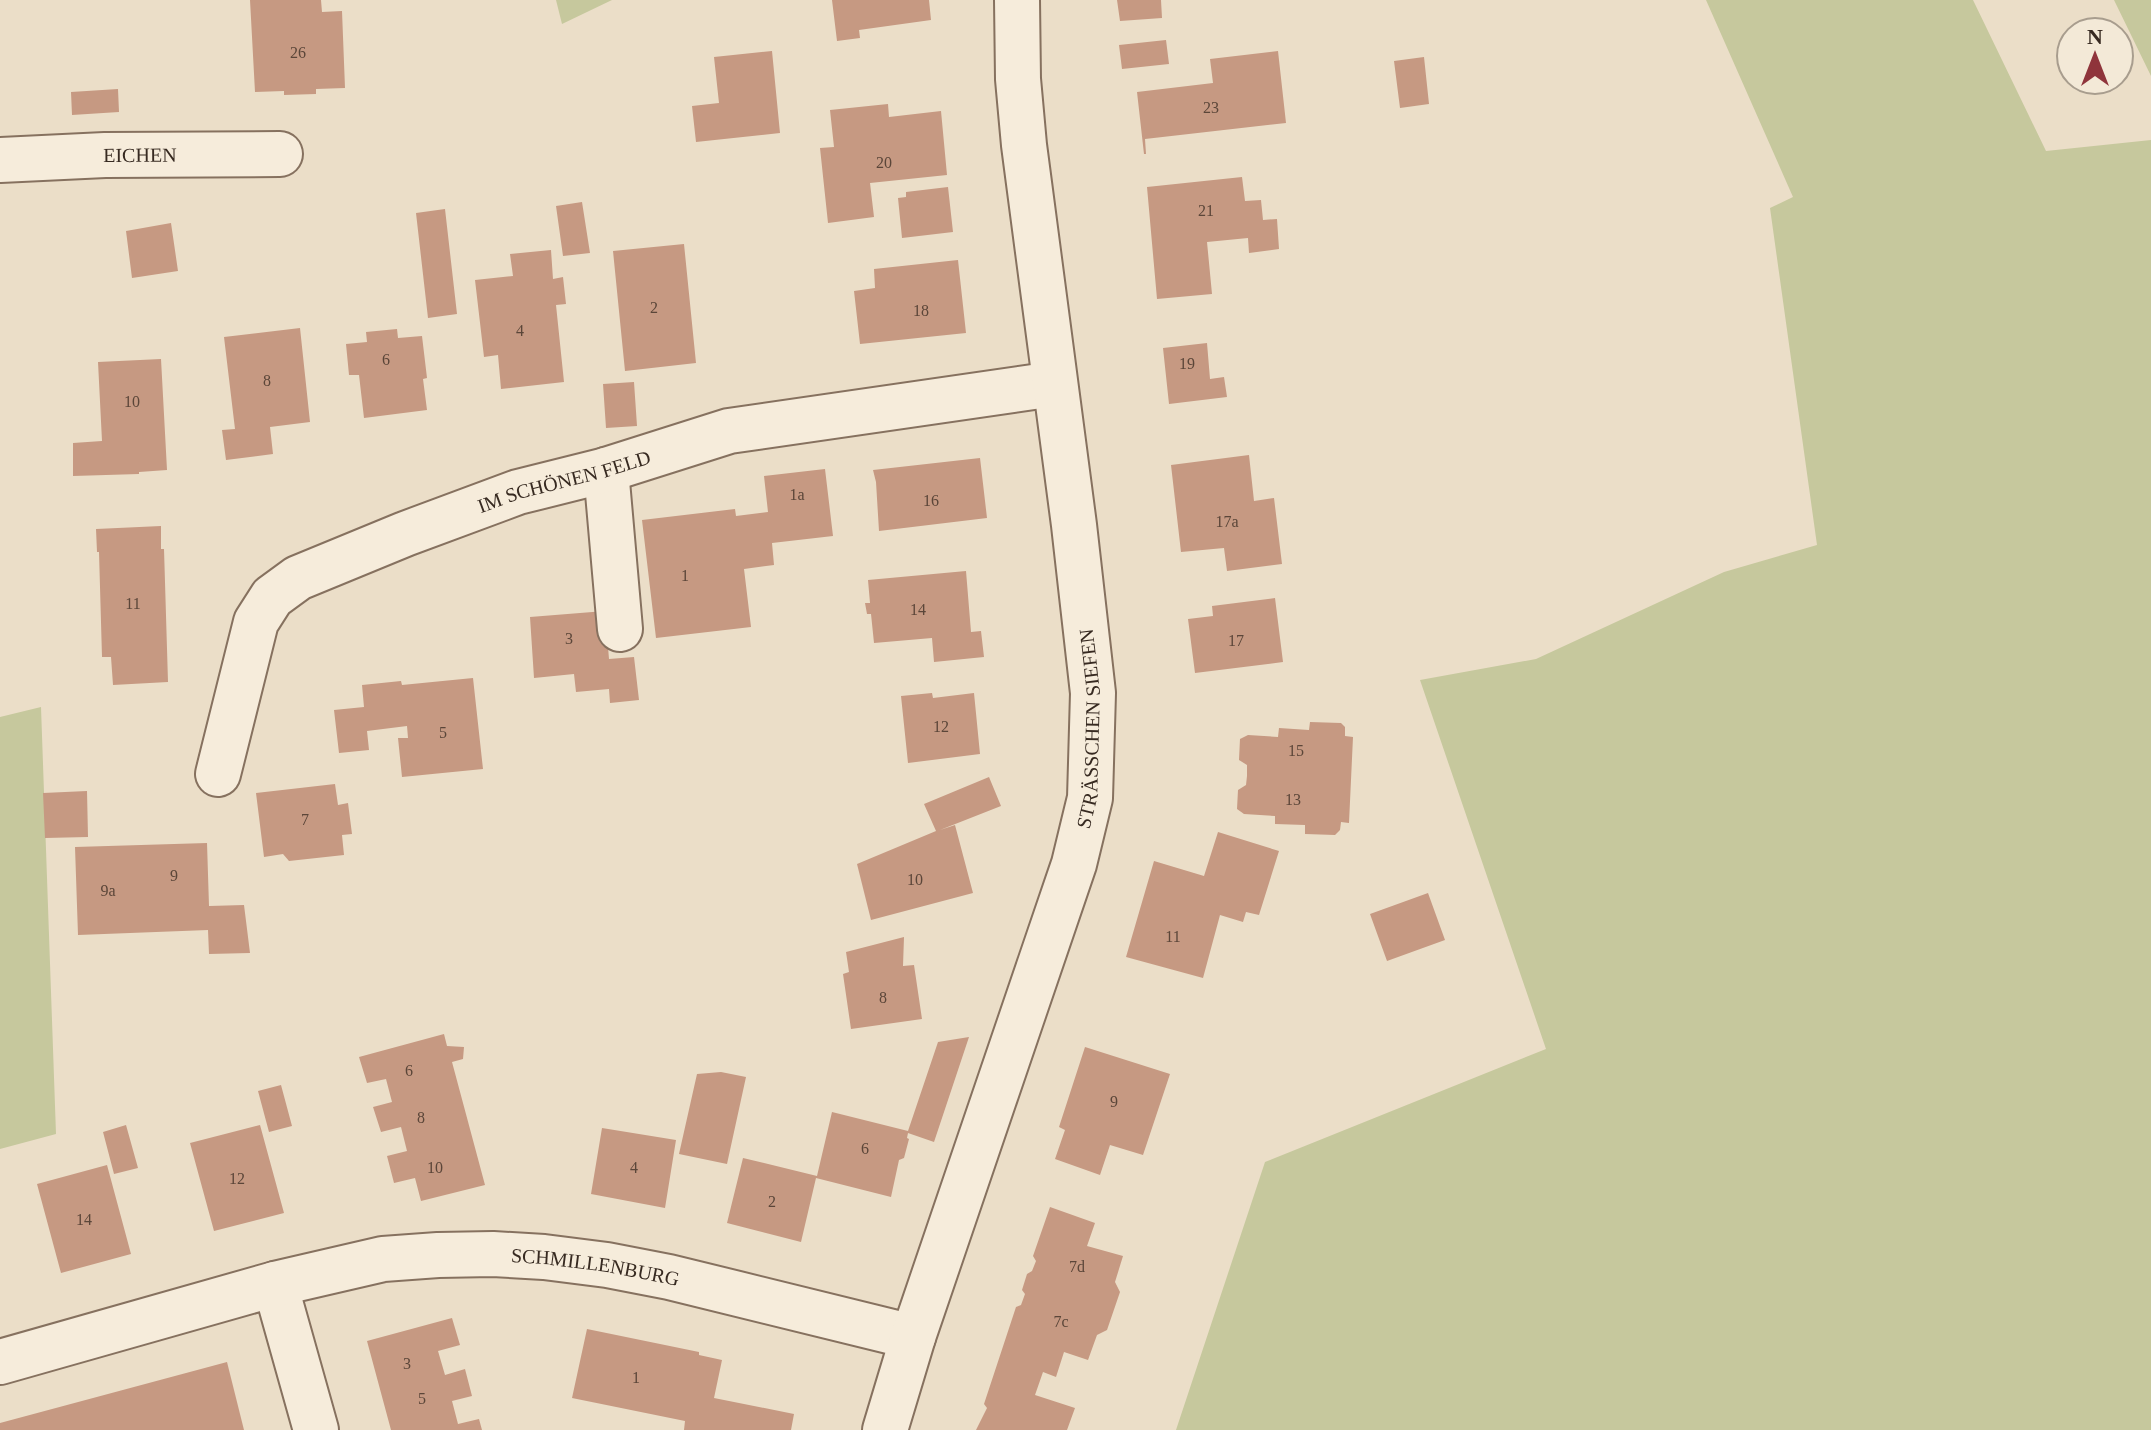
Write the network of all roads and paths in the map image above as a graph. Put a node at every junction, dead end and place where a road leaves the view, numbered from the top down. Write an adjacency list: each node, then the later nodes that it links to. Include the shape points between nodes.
1 (1017, 0): 4 (street, STRÄSSCHEN SIEFEN, via 1022,132)
2 (280, 154): 3 (street, EICHEN)
3 (0, 160)
4 (1054, 384): 5 (street, IM SCHÖNEN FELD, via 729,431); 9 (street, STRÄSSCHEN SIEFEN, via 1093,693 1090,798 1074,864)
5 (606, 470): 6 (street); 7 (street, IM SCHÖNEN FELD, via 518,492 405,534 298,578 272,597 256,622)
6 (620, 629)
7 (218, 774)
8 (275, 1284): 9 (street, SCHMILLENBURG, via 383,1259 544,1257 669,1277); 10 (street, SCHMILLENBURG); 11 (street)
9 (913, 1337): 12 (street, STRÄSSCHEN SIEFEN)
10 (0, 1362)
11 (316, 1430)
12 (885, 1430)

